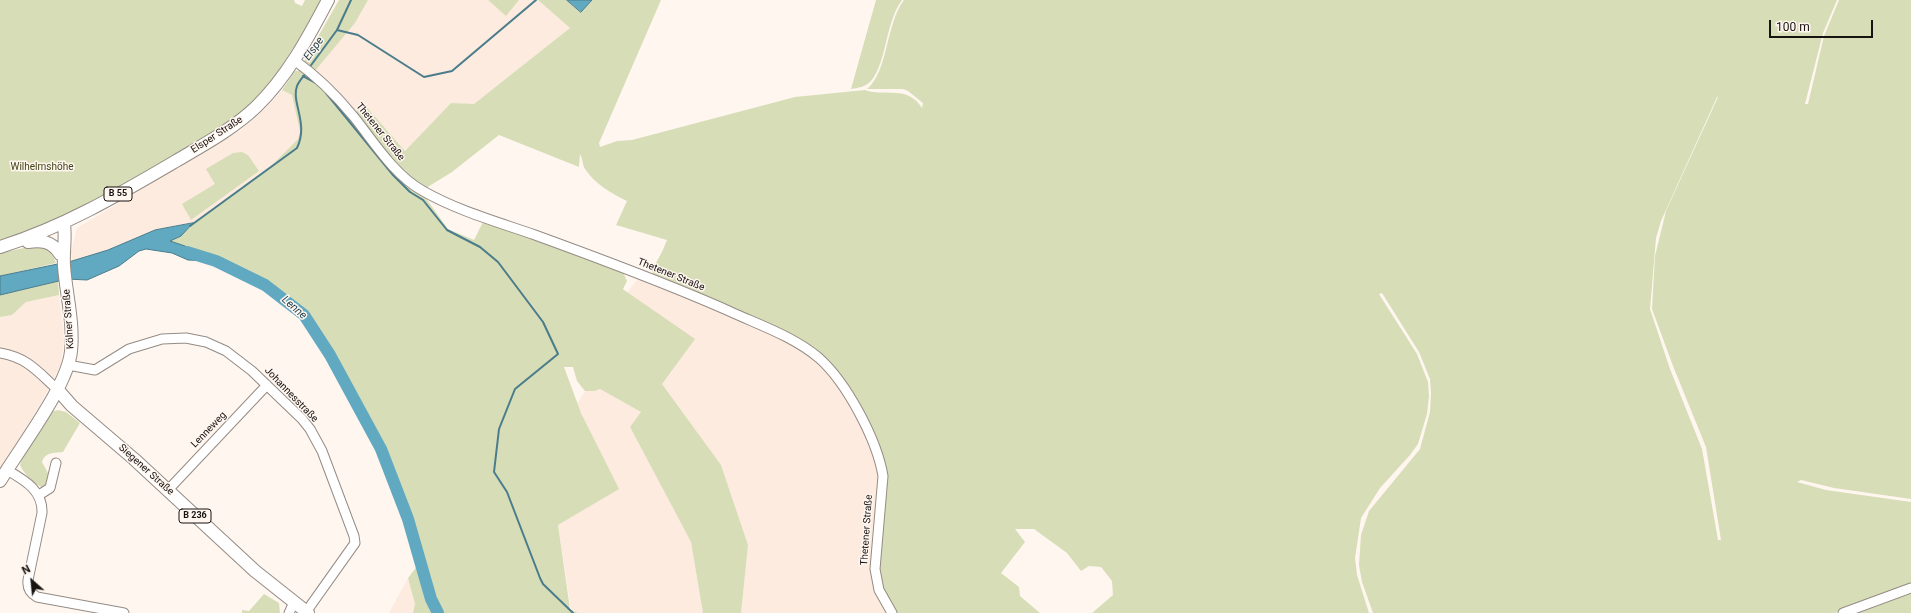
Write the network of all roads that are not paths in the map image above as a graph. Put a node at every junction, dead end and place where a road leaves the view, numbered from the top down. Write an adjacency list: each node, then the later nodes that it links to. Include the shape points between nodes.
1 (328, 0): 2 (main road, Elsper Straße / B 55)
2 (298, 63): 3 (main road, Elsper Straße / B 55, via 265,98 233,125); 20 (street, Thetener Straße, via 314,74 339,99 399,172 422,191 684,291 794,341 818,357 836,375 845,389 871,438 881,464 883,476 875,569 879,590)
3 (64, 224): 4 (main road, Kölner Straße); 5 (main road, Elsper Straße)
4 (57, 241): 5 (main road); 6 (main road, Kölner Straße); 6 (main road, via 57,249)
5 (4, 246)
6 (62, 260): 8 (main road, Kölner Straße, via 71,323)
7 (0, 353): 10 (street, via 21,359)
8 (68, 365): 9 (street, Johannesstraße, via 95,370 139,345 162,339 186,338 206,342 226,351); 10 (main road, Kölner Straße)
9 (267, 385): 14 (street, Lenneweg); 18 (street, Johannesstraße, via 302,419 316,440 354,536 355,543 351,550)
10 (57, 389): 12 (main road, Kölner Straße); 14 (main road, Siegener Straße / B 236, via 72,406)
11 (56, 463): 15 (street, via 50,488)
12 (7, 470): 13 (main road, Kölner Straße); 15 (street, via 26,482)
13 (0, 482)
14 (168, 490): 17 (main road, Siegener Straße / B 236)
15 (39, 495): 19 (street, via 42,512 27,585 32,594)
16 (1911, 588): 21 (street)
17 (291, 608): 18 (main road, Siegener Straße / B 236)
18 (307, 612)
19 (124, 613)
20 (892, 613)
21 (1843, 613)

